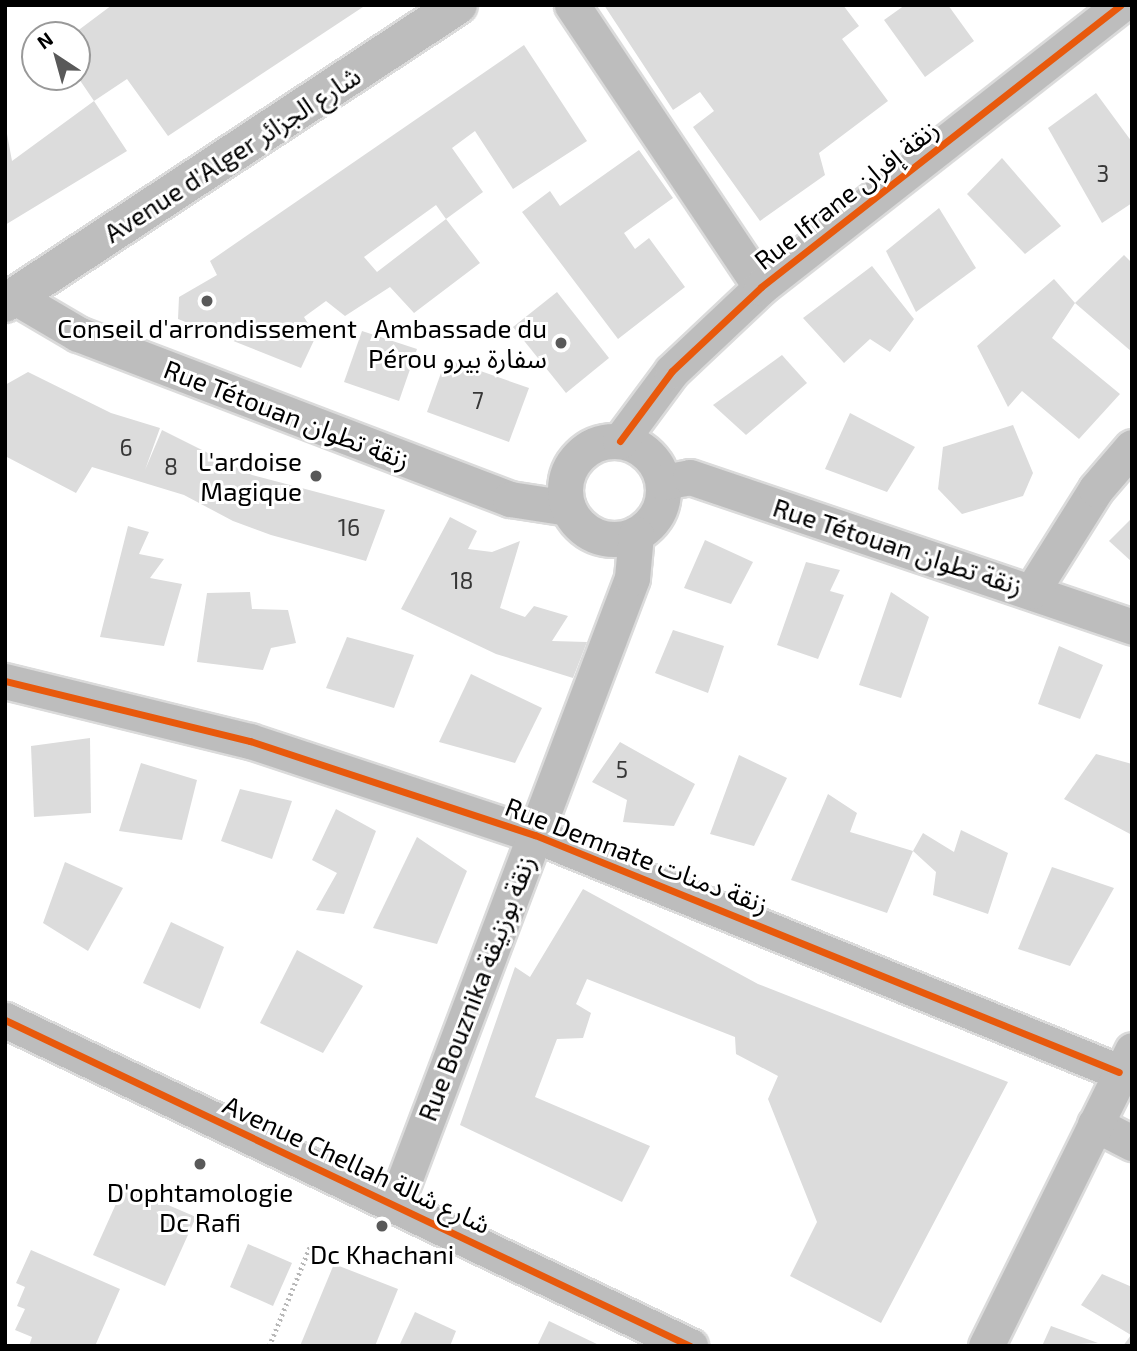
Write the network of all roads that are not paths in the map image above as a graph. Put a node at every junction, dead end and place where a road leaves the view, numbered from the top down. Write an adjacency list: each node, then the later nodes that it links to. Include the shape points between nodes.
1 (458, 5): 5 (main road, Avenue d'Alger شارع الجزائر)
2 (572, 5): 4 (street)
3 (1121, 5): 4 (street, Rue Ifrane زنقة إفران)
4 (761, 287): 6 (street, Rue Ifrane زنقة إفران, via 673,370)
5 (10, 300): 9 (street, Rue Tétouan زنقة تطوان, via 78,334 510,499)
6 (620, 441): 8 (street, via 648,454); 9 (street, via 603,441 575,459 565,483)
7 (1132, 447): 11 (street, via 1088,499)
8 (663, 482): 10 (street, via 657,513); 11 (street, Rue Tétouan زنقة تطوان, via 690,477)
9 (568, 508): 10 (street, via 576,523 598,537)
10 (636, 534): 14 (street, Rue Bouznika زنقة بوزنيقة, via 632,578)
11 (1032, 591): 12 (street, Rue Tétouan زنقة تطوان)
12 (1132, 627)
13 (5, 681): 14 (street, Rue Demnate زنقة دمنات, via 250,741)
14 (535, 835): 16 (street, Rue Demnate زنقة دمنات); 19 (street, Rue Bouznika زنقة بوزنيقة)
15 (5, 1020): 19 (street, Avenue Chellah شارع شالة)
16 (1125, 1061): 17 (street)
17 (1095, 1124): 18 (street); 21 (street)
18 (1132, 1143)
19 (395, 1205): 20 (street, Avenue Chellah شارع شالة)
20 (690, 1346)
21 (986, 1346)

